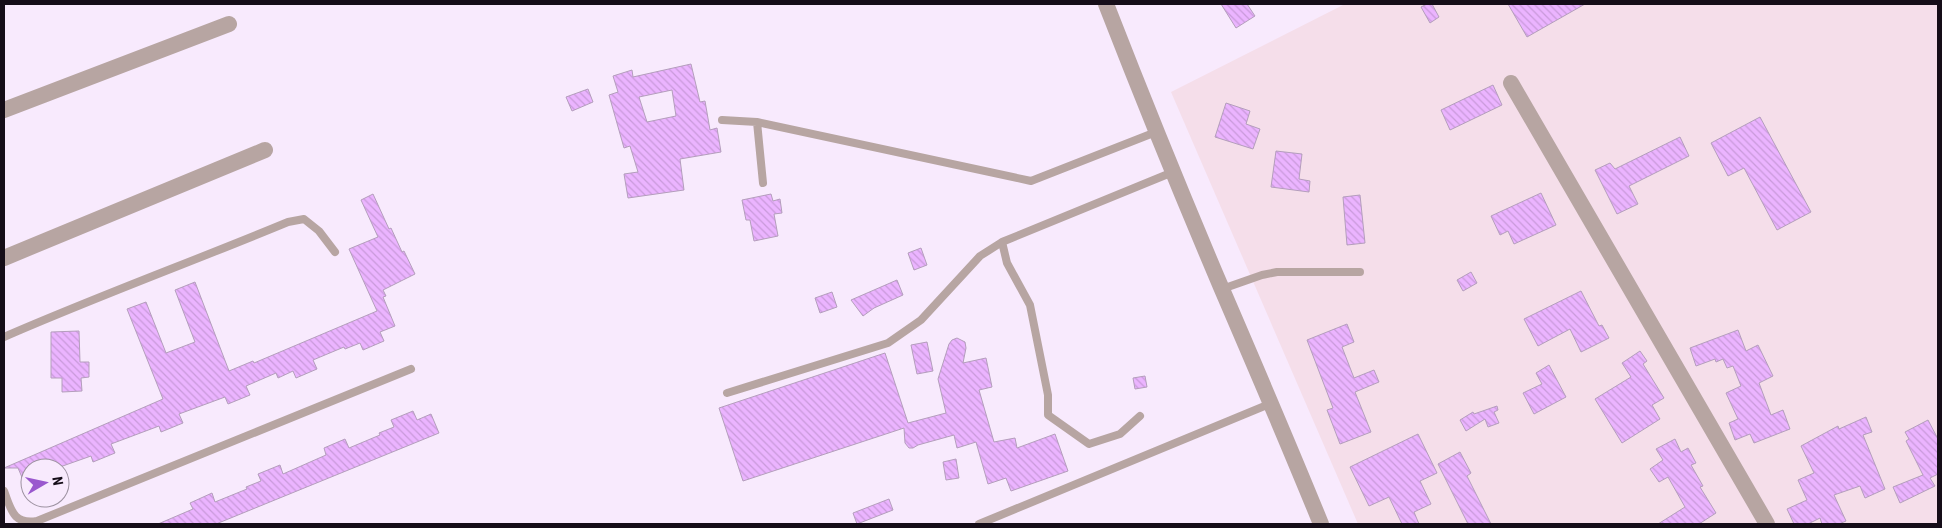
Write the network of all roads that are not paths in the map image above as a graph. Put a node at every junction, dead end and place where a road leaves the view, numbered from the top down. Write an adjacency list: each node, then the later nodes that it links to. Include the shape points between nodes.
1 (1106, 4): 7 (street)
2 (228, 24): 4 (street)
3 (1511, 83): 24 (street)
4 (4, 110)
5 (722, 120): 6 (lane)
6 (758, 122): 7 (lane, via 1031,181); 10 (lane)
7 (1156, 132): 9 (street)
8 (265, 150): 13 (street)
9 (1173, 172): 11 (lane); 15 (street)
10 (763, 183)
11 (1002, 242): 18 (lane, via 980,256 921,320 888,343); 20 (lane, via 1007,263 1030,305 1047,386 1048,415 1089,444 1120,434)
12 (334, 252): 16 (lane, via 319,231 304,219 288,222)
13 (4, 258)
14 (1360, 272): 15 (lane, via 1277,272)
15 (1222, 289): 19 (street)
16 (4, 337)
17 (411, 369): 21 (lane, via 37,521 26,523 18,520)
18 (727, 393)
19 (1272, 403): 22 (lane); 23 (street)
20 (1140, 416)
21 (4, 491)
22 (979, 524)
23 (1321, 524)
24 (1768, 524)

